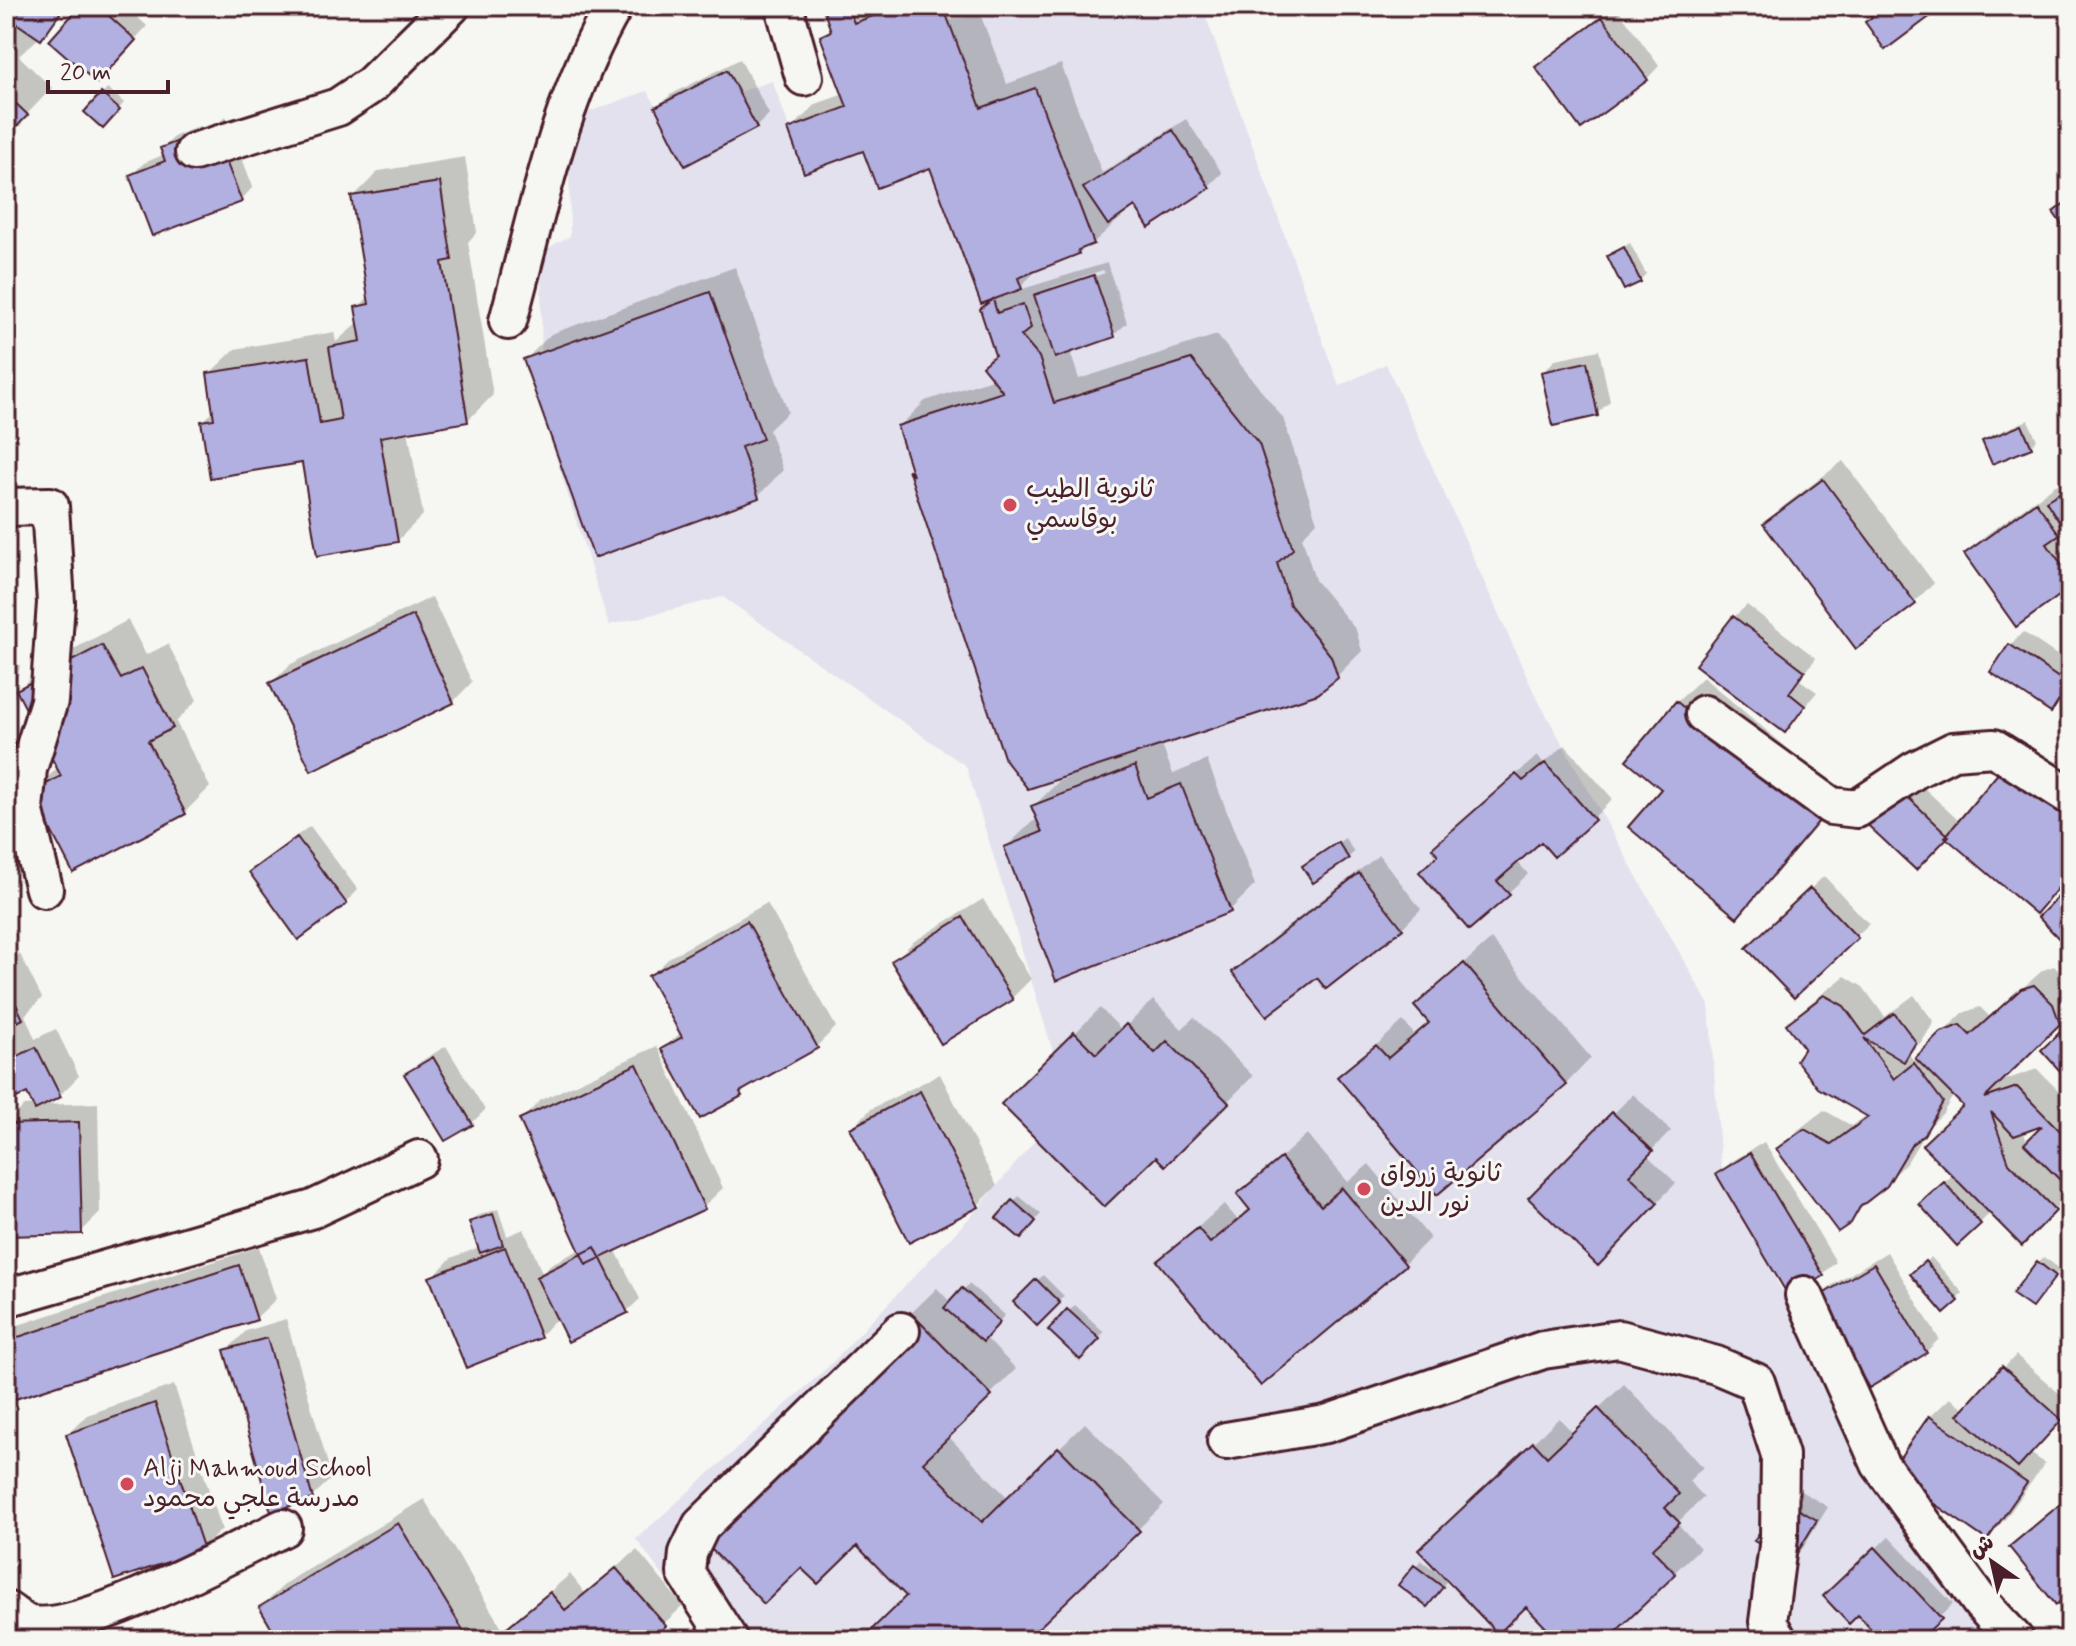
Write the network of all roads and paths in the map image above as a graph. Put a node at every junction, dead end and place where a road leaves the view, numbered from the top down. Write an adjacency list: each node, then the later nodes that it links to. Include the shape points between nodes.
1 (451, 6): 5 (street, via 371,85 338,107)
2 (614, 6): 6 (street, via 560,131)
3 (784, 6): 4 (street)
4 (804, 77)
5 (194, 152)
6 (508, 321)
7 (6, 507): 10 (street, via 50,506 56,603 49,701 28,769 24,808)
8 (1704, 714): 9 (street, via 1831,806 1857,809 1953,751 1994,748)
9 (2070, 796)
10 (44, 889)
11 (419, 1159): 13 (street, via 313,1209)
12 (1804, 1295): 20 (street, via 1880,1464 1981,1603)
13 (6, 1298)
14 (901, 1331): 18 (street, via 701,1526 688,1553 686,1573)
15 (1226, 1441): 19 (street, via 1326,1424 1543,1350 1619,1339 1716,1365 1756,1382 1780,1455 1779,1538 1768,1622)
16 (283, 1528): 17 (street, via 75,1621 31,1625)
17 (6, 1610)
18 (729, 1640)
19 (1778, 1640)
20 (2015, 1640)

